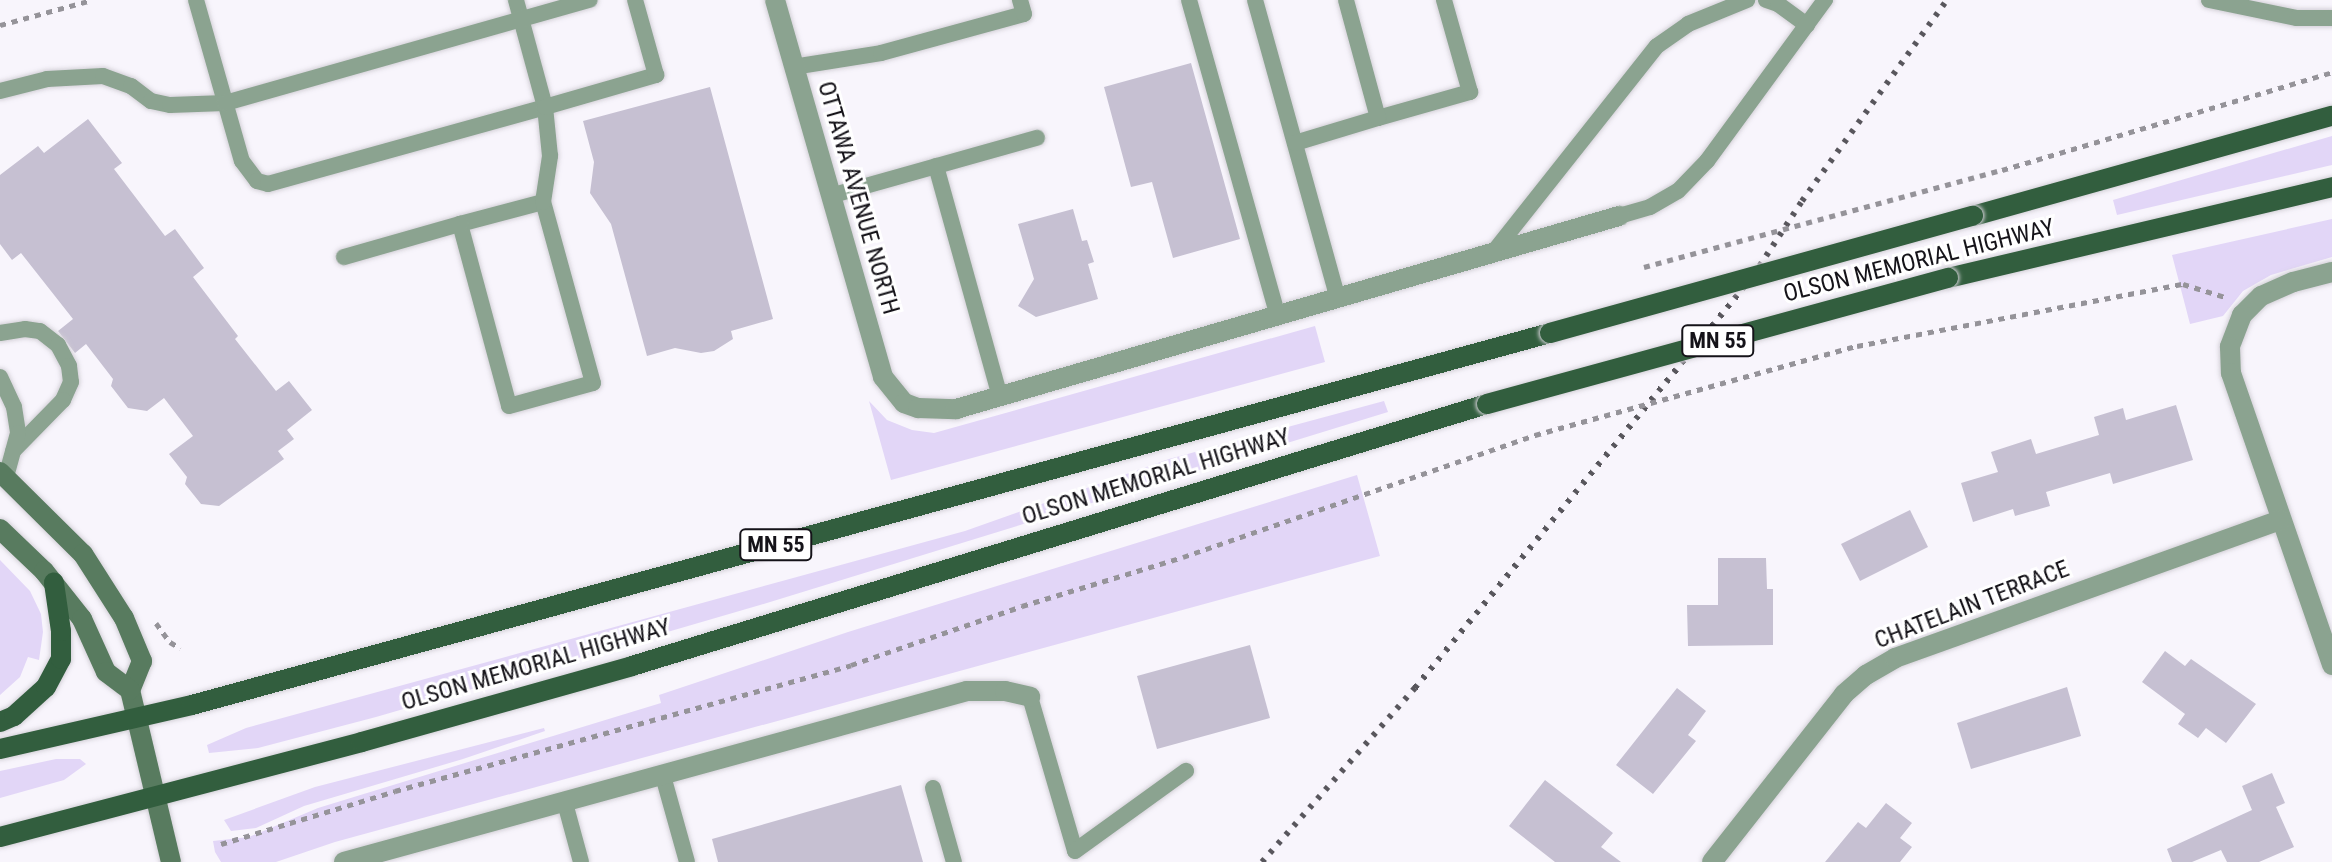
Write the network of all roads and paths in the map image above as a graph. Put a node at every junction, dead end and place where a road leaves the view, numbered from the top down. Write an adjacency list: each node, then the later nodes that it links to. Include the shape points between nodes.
1 (92, 0): 18 (path)
2 (196, 0): 23 (lane)
3 (516, 0): 17 (lane)
4 (590, 0): 17 (lane)
5 (635, 0): 24 (lane, via 656,75)
6 (775, 0): 20 (street, OTTAWA AVENUE NORTH)
7 (1020, 0): 20 (lane, via 1024,14 881,53)
8 (1189, 0): 41 (lane)
9 (1255, 0): 28 (lane)
10 (1346, 0): 26 (lane)
11 (1444, 0): 26 (lane, via 1470,92)
12 (1747, 0): 35 (lane, via 1688,24 1657,46)
13 (1766, 0): 19 (lane)
14 (1825, 0): 19 (lane)
15 (2209, 0): 16 (lane, via 2297,18)
16 (2332, 18)
17 (521, 19): 23 (lane); 24 (lane)
18 (0, 25)
19 (1807, 25): 33 (lane, via 1707,161 1678,191)
20 (793, 67): 31 (street, OTTAWA AVENUE NORTH)
21 (2332, 72): 37 (path, bridge, via 2002,170)
22 (0, 91): 23 (lane, via 47,79 103,76 131,86 151,101)
23 (225, 103): 24 (lane, via 248,173 268,184)
24 (545, 107): 32 (lane, via 550,156)
25 (2332, 116): 53 (main road, OLSON MEMORIAL HIGHWAY / MN 55, bridge)
26 (1378, 118): 28 (lane)
27 (1037, 138): 29 (lane)
28 (1295, 143): 39 (lane)
29 (936, 166): 31 (lane); 44 (lane)
30 (2332, 187): 59 (main road, OLSON MEMORIAL HIGHWAY / MN 55, bridge, via 1948,278 1487,404 632,666)
31 (830, 196): 44 (street, OTTAWA AVENUE NORTH, via 883,377 904,403 935,411)
32 (543, 202): 34 (lane); 34 (lane, via 593,383 509,406)
33 (1619, 216): 35 (street)
34 (460, 224): 36 (lane)
35 (1492, 254): 39 (street)
36 (344, 257)
37 (1644, 267)
38 (2332, 272): 40 (street, via 2261,296)
39 (1338, 299): 41 (street)
40 (2244, 313): 47 (street, via 2230,347 2231,373); 62 (path, bridge, via 2220,293 2183,284 1857,346 1535,435 851,665)
41 (1278, 317): 44 (street)
42 (0, 333): 45 (lane, via 40,331 58,345 71,382 63,400)
43 (0, 377): 45 (lane, via 14,407 18,433)
44 (1000, 396)
45 (13, 451): 46 (lane)
46 (3, 475): 51 (street, via 103,580 142,661)
47 (2281, 520): 50 (street); 68 (street, CHATELAIN TERRACE, via 1895,658 1866,675 1844,694)
48 (0, 529): 49 (street)
49 (54, 583): 51 (street, via 82,619 106,672); 54 (main road, via 61,659 46,687)
50 (2332, 665)
51 (130, 690): 53 (street)
52 (1030, 697): 56 (lane, via 1075,851); 57 (street, via 967,691)
53 (138, 720): 55 (main road, OLSON MEMORIAL HIGHWAY / MN 55); 59 (street)
54 (0, 722)
55 (0, 749)
56 (1186, 771)
57 (663, 776): 60 (street); 66 (lane)
58 (933, 788): 67 (lane)
59 (156, 797): 61 (main road, OLSON MEMORIAL HIGHWAY / MN 55); 63 (street)
60 (565, 803): 64 (street); 65 (lane)
61 (0, 837)
62 (221, 844)
63 (171, 862)
64 (344, 862)
65 (581, 862)
66 (687, 862)
67 (954, 862)
68 (1712, 862)

